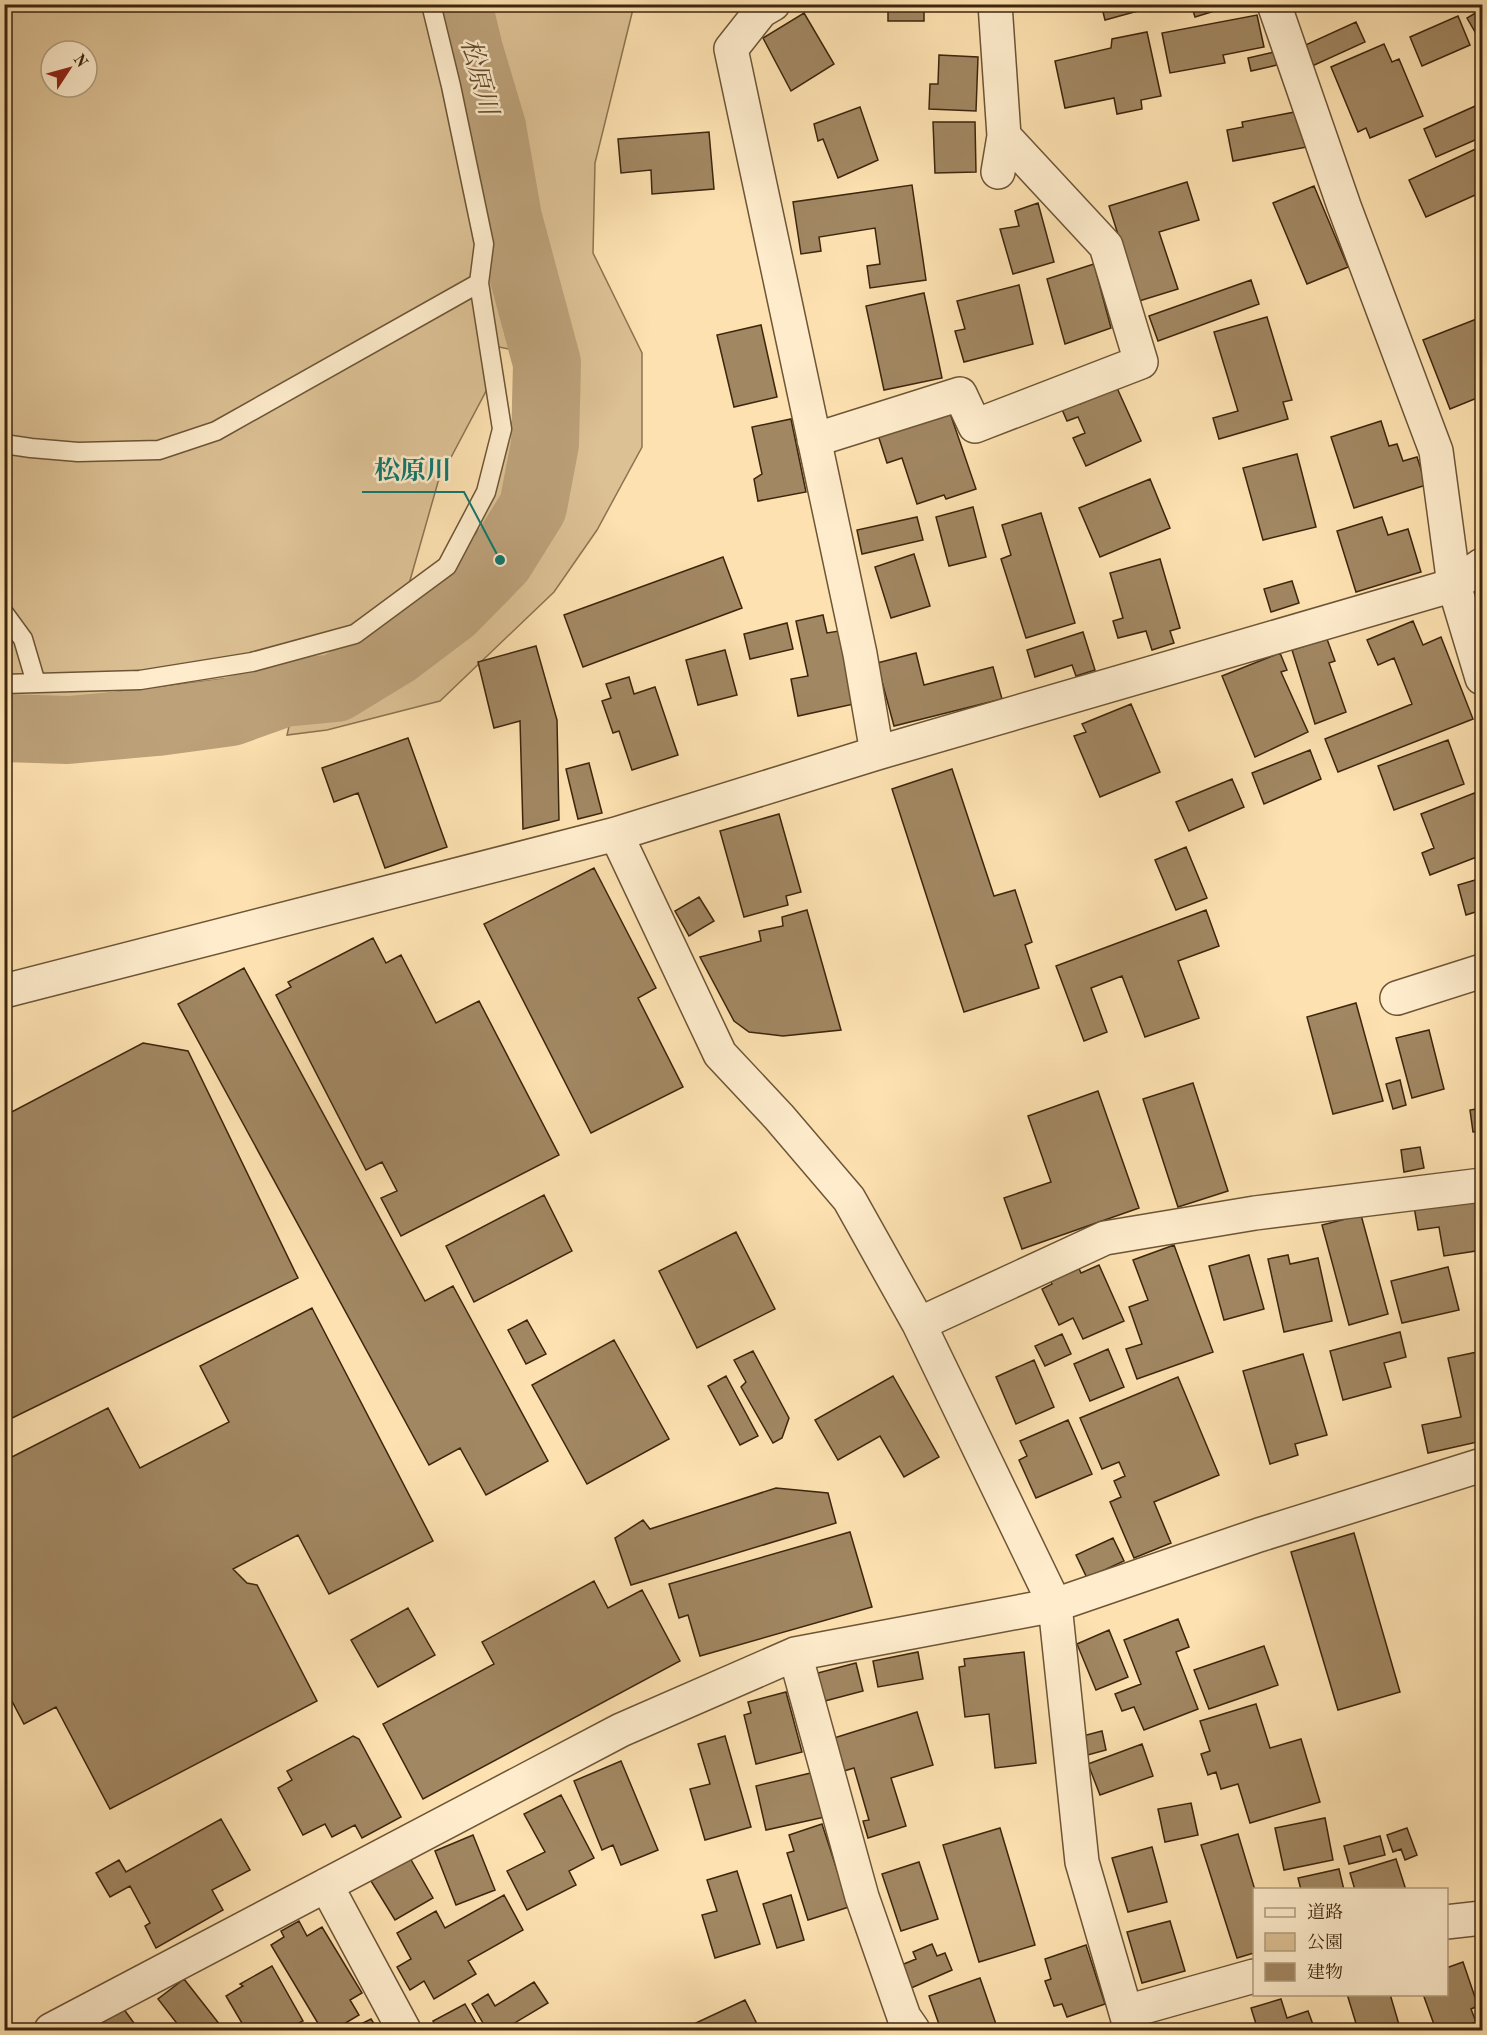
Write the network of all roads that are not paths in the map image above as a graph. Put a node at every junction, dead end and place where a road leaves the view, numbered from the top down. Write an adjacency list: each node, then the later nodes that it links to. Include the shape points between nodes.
1 (431, 4): 7 (lane, via 484,244)
2 (773, 4): 8 (street, via 761,11 731,49)
3 (995, 4): 5 (street)
4 (1274, 4): 11 (street, via 1344,206 1436,451)
5 (1005, 136): 6 (street); 8 (street, via 1106,246 1141,362 975,426 960,394)
6 (998, 172)
7 (479, 283): 9 (lane, via 216,431 159,450 78,452); 15 (lane, via 502,429 486,492 447,566 355,634 252,662 140,680)
8 (814, 440): 17 (street)
9 (4, 444)
10 (1482, 565): 11 (street)
11 (1454, 585): 13 (street); 17 (street)
12 (4, 613): 15 (lane, via 23,639)
13 (1478, 646): 14 (street)
14 (1482, 678)
15 (36, 683): 16 (lane)
16 (4, 684)
17 (877, 753): 18 (street)
18 (616, 834): 20 (street); 23 (street, via 720,1054 849,1199)
19 (1482, 971): 21 (street)
20 (4, 991)
21 (1397, 998)
22 (1482, 1185): 23 (street, via 1255,1213 1105,1238)
23 (919, 1324): 25 (street)
24 (1482, 1465): 25 (street)
25 (1055, 1605): 26 (street); 31 (street, via 1082,1862)
26 (795, 1654): 27 (street, via 621,1730); 34 (street, via 862,1897 904,2017)
27 (326, 1885): 32 (street); 33 (street)
28 (1482, 1918): 29 (street)
29 (1448, 1922)
30 (1253, 1976): 31 (street)
31 (1128, 2021)
32 (51, 2031)
33 (404, 2031)
34 (913, 2031)

